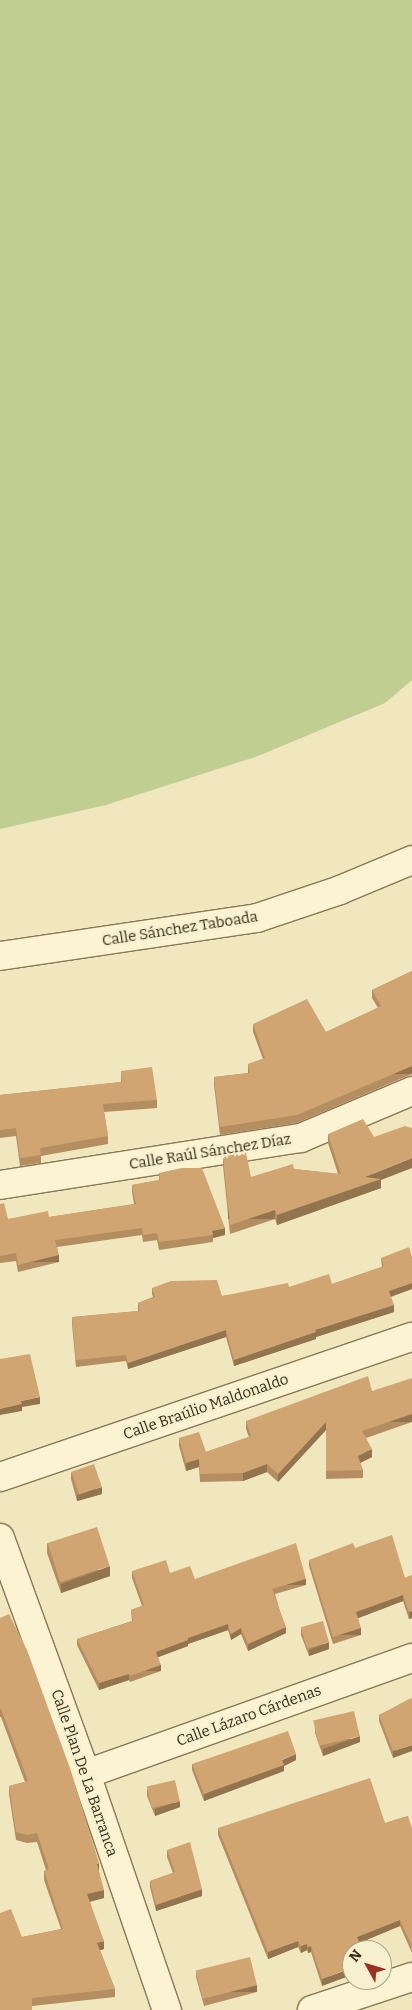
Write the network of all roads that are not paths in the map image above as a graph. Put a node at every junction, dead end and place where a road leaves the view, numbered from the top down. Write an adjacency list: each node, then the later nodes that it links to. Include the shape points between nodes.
1 (412, 860): 2 (street, Calle Sánchez Taboada, via 340,890 257,918)
2 (0, 956)
3 (412, 1091): 4 (street, Calle Raúl Sánchez Díaz, via 301,1138)
4 (0, 1185)
5 (412, 1337): 6 (street, Calle Braúlio Maldonaldo)
6 (0, 1477)
7 (2, 1552): 9 (street, Calle Plan De La Barranca)
8 (412, 1658): 9 (street, Calle Lázaro Cárdenas)
9 (86, 1774): 11 (street, Calle Plan De La Barranca)
10 (412, 1977): 12 (street)
11 (167, 2010)
12 (312, 2010)

